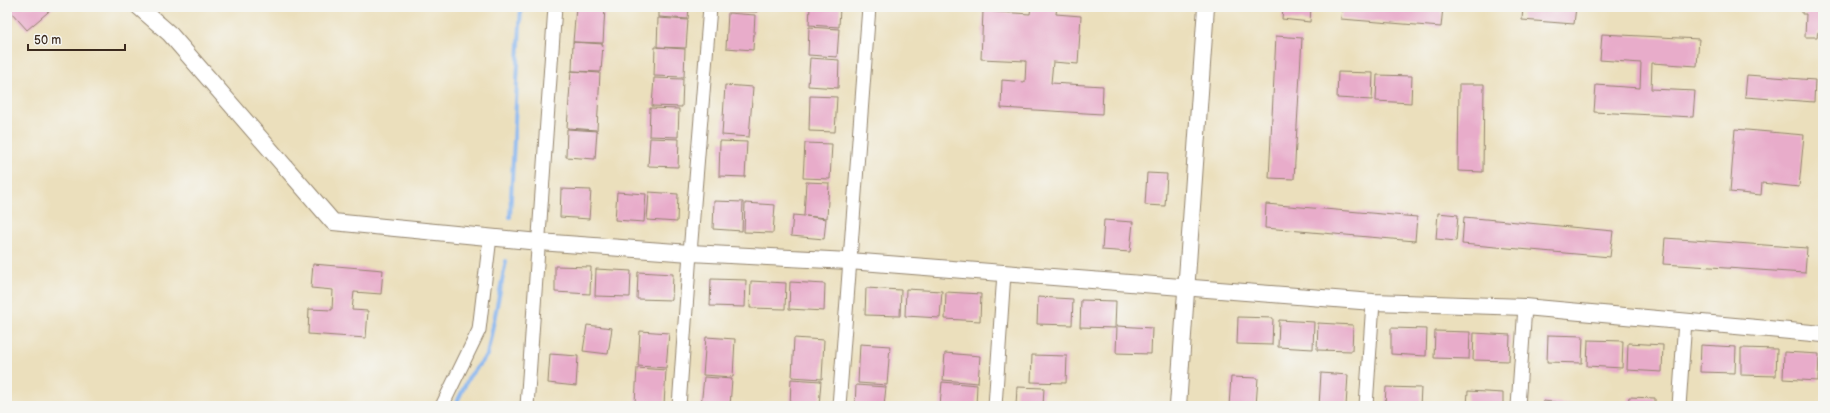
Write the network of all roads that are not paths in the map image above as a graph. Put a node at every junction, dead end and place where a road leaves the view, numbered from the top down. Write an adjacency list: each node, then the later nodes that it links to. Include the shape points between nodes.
1 (139, 7): 6 (street, via 170,34 333,222)
2 (555, 7): 7 (street)
3 (710, 7): 8 (street)
4 (868, 7): 9 (street)
5 (1206, 7): 11 (street)
6 (490, 237): 7 (street); 16 (street, via 479,330)
7 (539, 242): 8 (street); 17 (street)
8 (690, 253): 9 (street); 18 (street)
9 (849, 261): 10 (street); 19 (street)
10 (1004, 273): 11 (street); 20 (street)
11 (1186, 288): 12 (street); 21 (street)
12 (1373, 302): 13 (street); 22 (street)
13 (1525, 307): 14 (street); 23 (street)
14 (1685, 321): 15 (street); 24 (street)
15 (1823, 334)
16 (442, 406)
17 (527, 406)
18 (680, 406)
19 (839, 406)
20 (995, 406)
21 (1178, 406)
22 (1366, 406)
23 (1518, 406)
24 (1679, 406)

